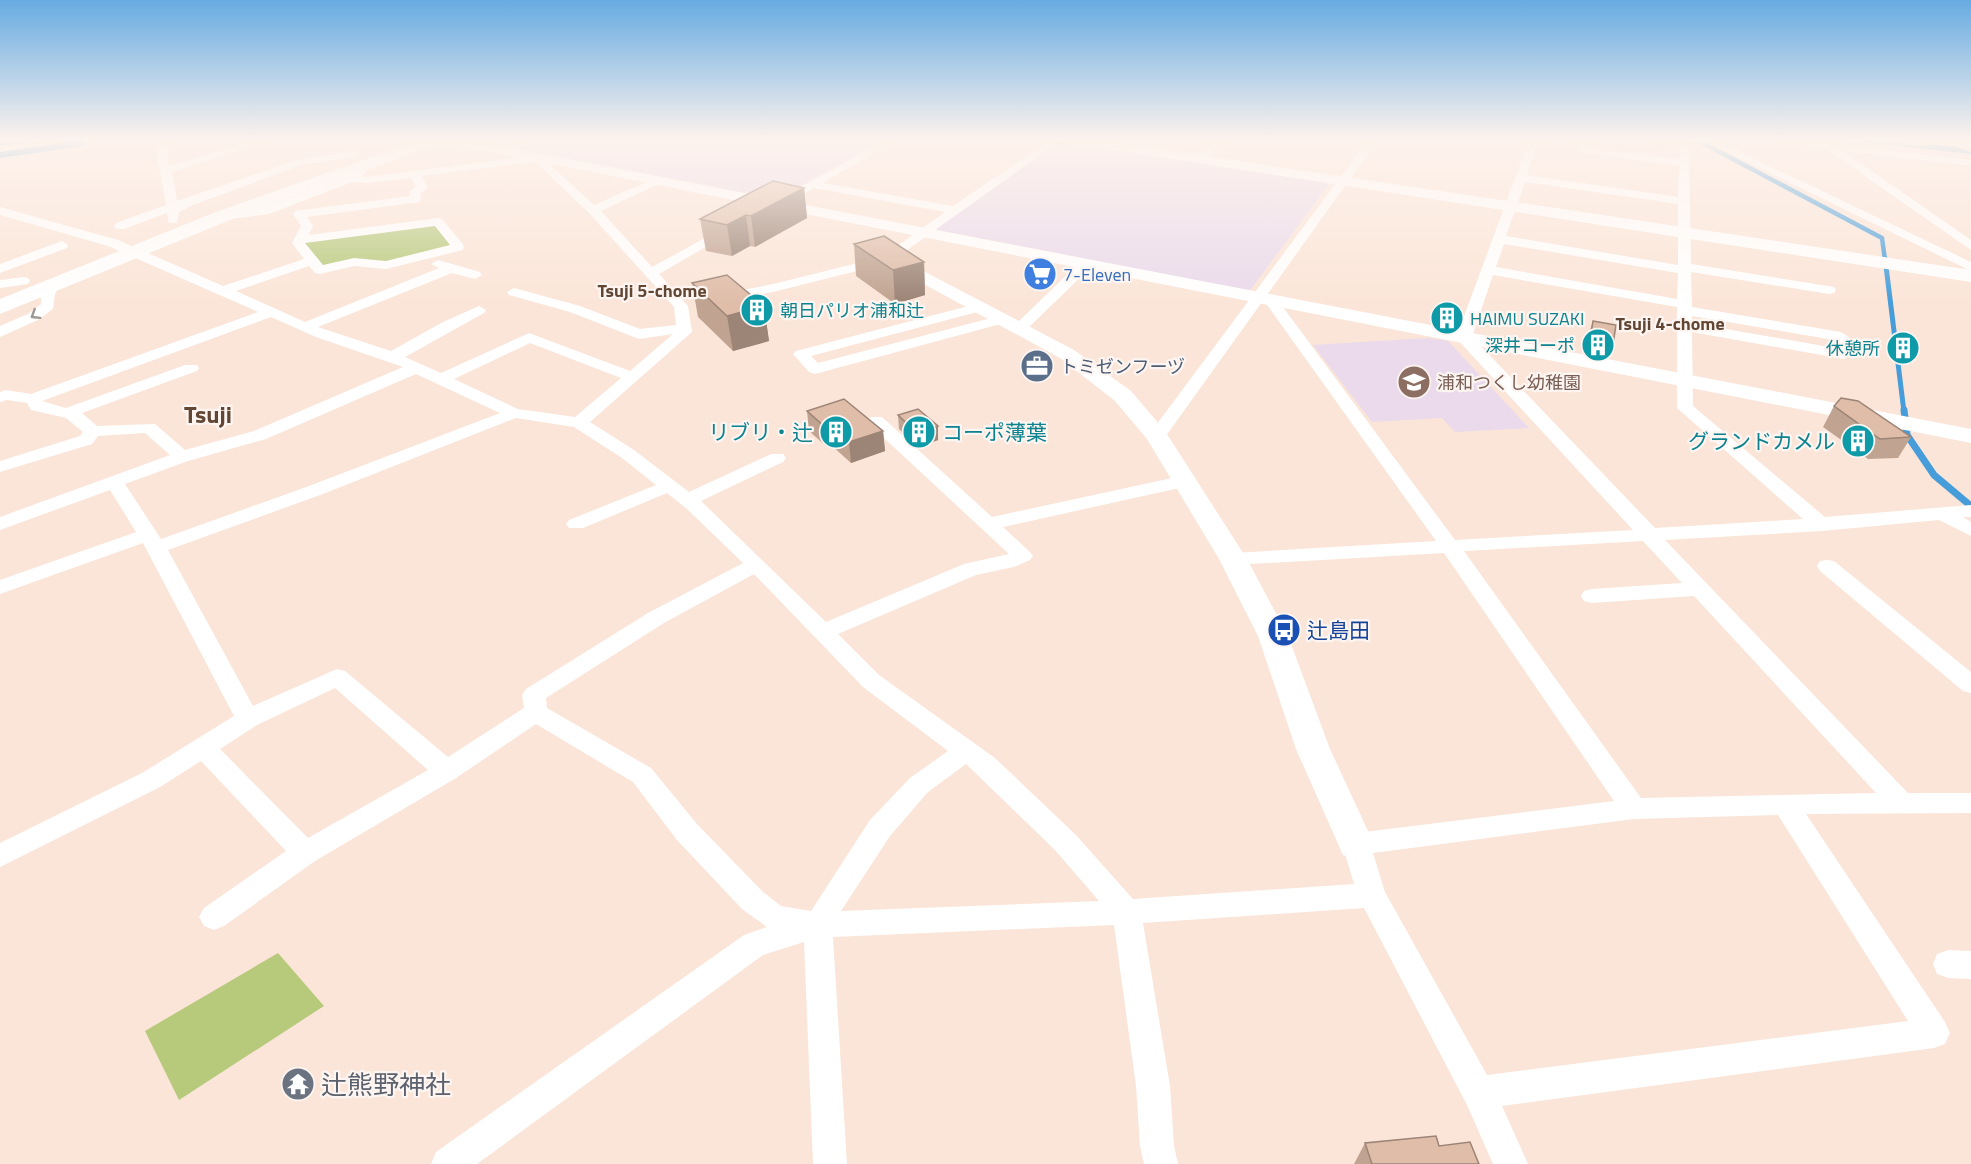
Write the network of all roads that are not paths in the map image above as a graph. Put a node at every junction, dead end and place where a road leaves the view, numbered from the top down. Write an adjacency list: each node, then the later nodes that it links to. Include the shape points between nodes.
1 (169, 194): 28 (street)
2 (210, 194): 28 (street)
3 (235, 194): 28 (highway)
4 (255, 194): 56 (highway)
5 (275, 194): 60 (highway, via 183,228)
6 (276, 194): 29 (highway)
7 (310, 194): 29 (street, via 265,211)
8 (415, 194): 35 (street, via 416,199 299,214 307,226)
9 (576, 194): 25 (street)
10 (628, 194): 25 (street)
11 (722, 194): 23 (street)
12 (793, 194): 23 (street)
13 (869, 194): 26 (street)
14 (978, 194): 26 (street)
15 (1334, 194): 59 (street)
16 (1433, 194): 24 (street)
17 (1515, 194): 24 (street)
18 (1636, 194): 22 (street)
19 (1683, 194): 22 (street)
20 (1818, 194): 43 (street)
21 (1897, 194): 37 (street)
22 (1683, 201): 31 (street)
23 (774, 205): 30 (street); 48 (street)
24 (1511, 206): 31 (street); 34 (street)
25 (593, 210): 48 (street)
26 (955, 210): 32 (street)
27 (0, 211): 33 (street)
28 (172, 212): 33 (highway)
29 (224, 216): 38 (highway)
30 (844, 218): 32 (street); 39 (street)
31 (1683, 232): 45 (street); 50 (street)
32 (922, 233): 39 (street); 42 (street)
33 (116, 234): 38 (street); 51 (highway)
34 (1499, 239): 45 (street); 47 (street)
35 (300, 240): 40 (street, via 438,222 458,248); 41 (street, via 298,243)
36 (62, 245): 46 (street)
37 (1971, 246)
38 (134, 252): 53 (highway); 55 (street)
39 (889, 257): 58 (street); 61 (street)
40 (414, 258): 41 (street, via 386,264 354,262 320,270); 44 (street)
41 (312, 261): 55 (street)
42 (1085, 265): 59 (street); 65 (street)
43 (1971, 267)
44 (452, 268): 49 (street); 66 (street)
45 (1683, 268): 54 (street); 64 (street)
46 (0, 269)
47 (1488, 270): 64 (street); 69 (street)
48 (651, 273): 67 (street, via 686,305)
49 (475, 275)
50 (1971, 276)
51 (22, 280): 52 (street); 56 (highway)
52 (0, 284)
53 (54, 284): 60 (highway); 68 (street, one-way to 68, via 48,294 48,306)
54 (1829, 290)
55 (223, 291): 63 (street)
56 (0, 292)
57 (514, 292): 67 (street, via 575,309 639,334)
58 (712, 300)
59 (1265, 300): 69 (street); 83 (street); 101 (street)
60 (0, 305)
61 (980, 308): 65 (street); 65 (street, via 801,354 814,369)
62 (479, 310): 70 (street)
63 (272, 312): 66 (street); 77 (street)
64 (1684, 313): 64 (street, via 1841,337 1844,354); 75 (street)
65 (1012, 324): 83 (street, via 1099,376 1123,396)
66 (304, 327): 70 (street)
67 (684, 328): 73 (street)
68 (0, 332)
69 (1464, 338): 75 (street); 99 (street)
70 (393, 357): 72 (street)
71 (191, 368): 78 (street)
72 (415, 369): 74 (street); 85 (street, via 260,435)
73 (632, 377): 74 (street, via 529,338); 81 (street)
74 (439, 380): 79 (street)
75 (1684, 380): 84 (street); 97 (street, via 1684,408)
76 (0, 397): 77 (street)
77 (32, 399): 78 (street, via 37,406)
78 (68, 413): 82 (street)
79 (514, 413): 81 (street); 100 (street, via 316,490)
80 (876, 421): 96 (street)
81 (579, 423): 90 (street)
82 (93, 431): 85 (street, via 149,428); 87 (street, via 86,440 48,460)
83 (1157, 436): 88 (street)
84 (1971, 436)
85 (182, 457): 89 (street)
86 (777, 458): 91 (street)
87 (0, 467)
88 (1186, 481): 96 (street); 102 (street)
89 (115, 483): 94 (street); 100 (street)
90 (669, 486): 91 (street); 95 (street)
91 (687, 500): 103 (street)
92 (1971, 511): 93 (street)
93 (1943, 514): 97 (street); 98 (street)
94 (0, 524)
95 (576, 524)
96 (988, 524): 108 (street, via 1023,556 971,569)
97 (1822, 525): 99 (street)
98 (1971, 530)
99 (1650, 536): 101 (street); 106 (street)
100 (151, 541): 105 (street); 111 (street)
101 (1449, 545): 102 (street); 118 (street)
102 (1233, 559): 119 (street, via 1273,636 1313,748)
103 (756, 564): 108 (street); 110 (street, via 656,618 534,695)
104 (1827, 566): 109 (street)
105 (0, 587)
106 (1700, 589): 107 (street); 117 (street)
107 (1592, 596)
108 (824, 632): 113 (street, via 872,681)
109 (1971, 685)
110 (536, 712): 114 (street); 125 (street, via 642,775 687,832 759,906 774,917)
111 (248, 719): 112 (street); 114 (street, via 337,677)
112 (203, 747): 120 (street); 121 (street, via 151,780)
113 (966, 751): 123 (street, via 986,765 1065,842); 125 (street, via 919,785 880,828)
114 (447, 771): 120 (street)
115 (1971, 803): 117 (street)
116 (1785, 804): 117 (street); 118 (street); 126 (street, via 1934,1033)
117 (1902, 804)
118 (1634, 809): 119 (street)
119 (1356, 844): 122 (street)
120 (306, 854): 124 (street)
121 (0, 856)
122 (1372, 895): 123 (street); 126 (street)
123 (1127, 912): 125 (street); 129 (street)
124 (214, 917)
125 (818, 925): 127 (street, via 754,944); 128 (street)
126 (1479, 1093): 130 (street)
127 (448, 1164)
128 (830, 1164)
129 (1161, 1164)
130 (1511, 1164)

